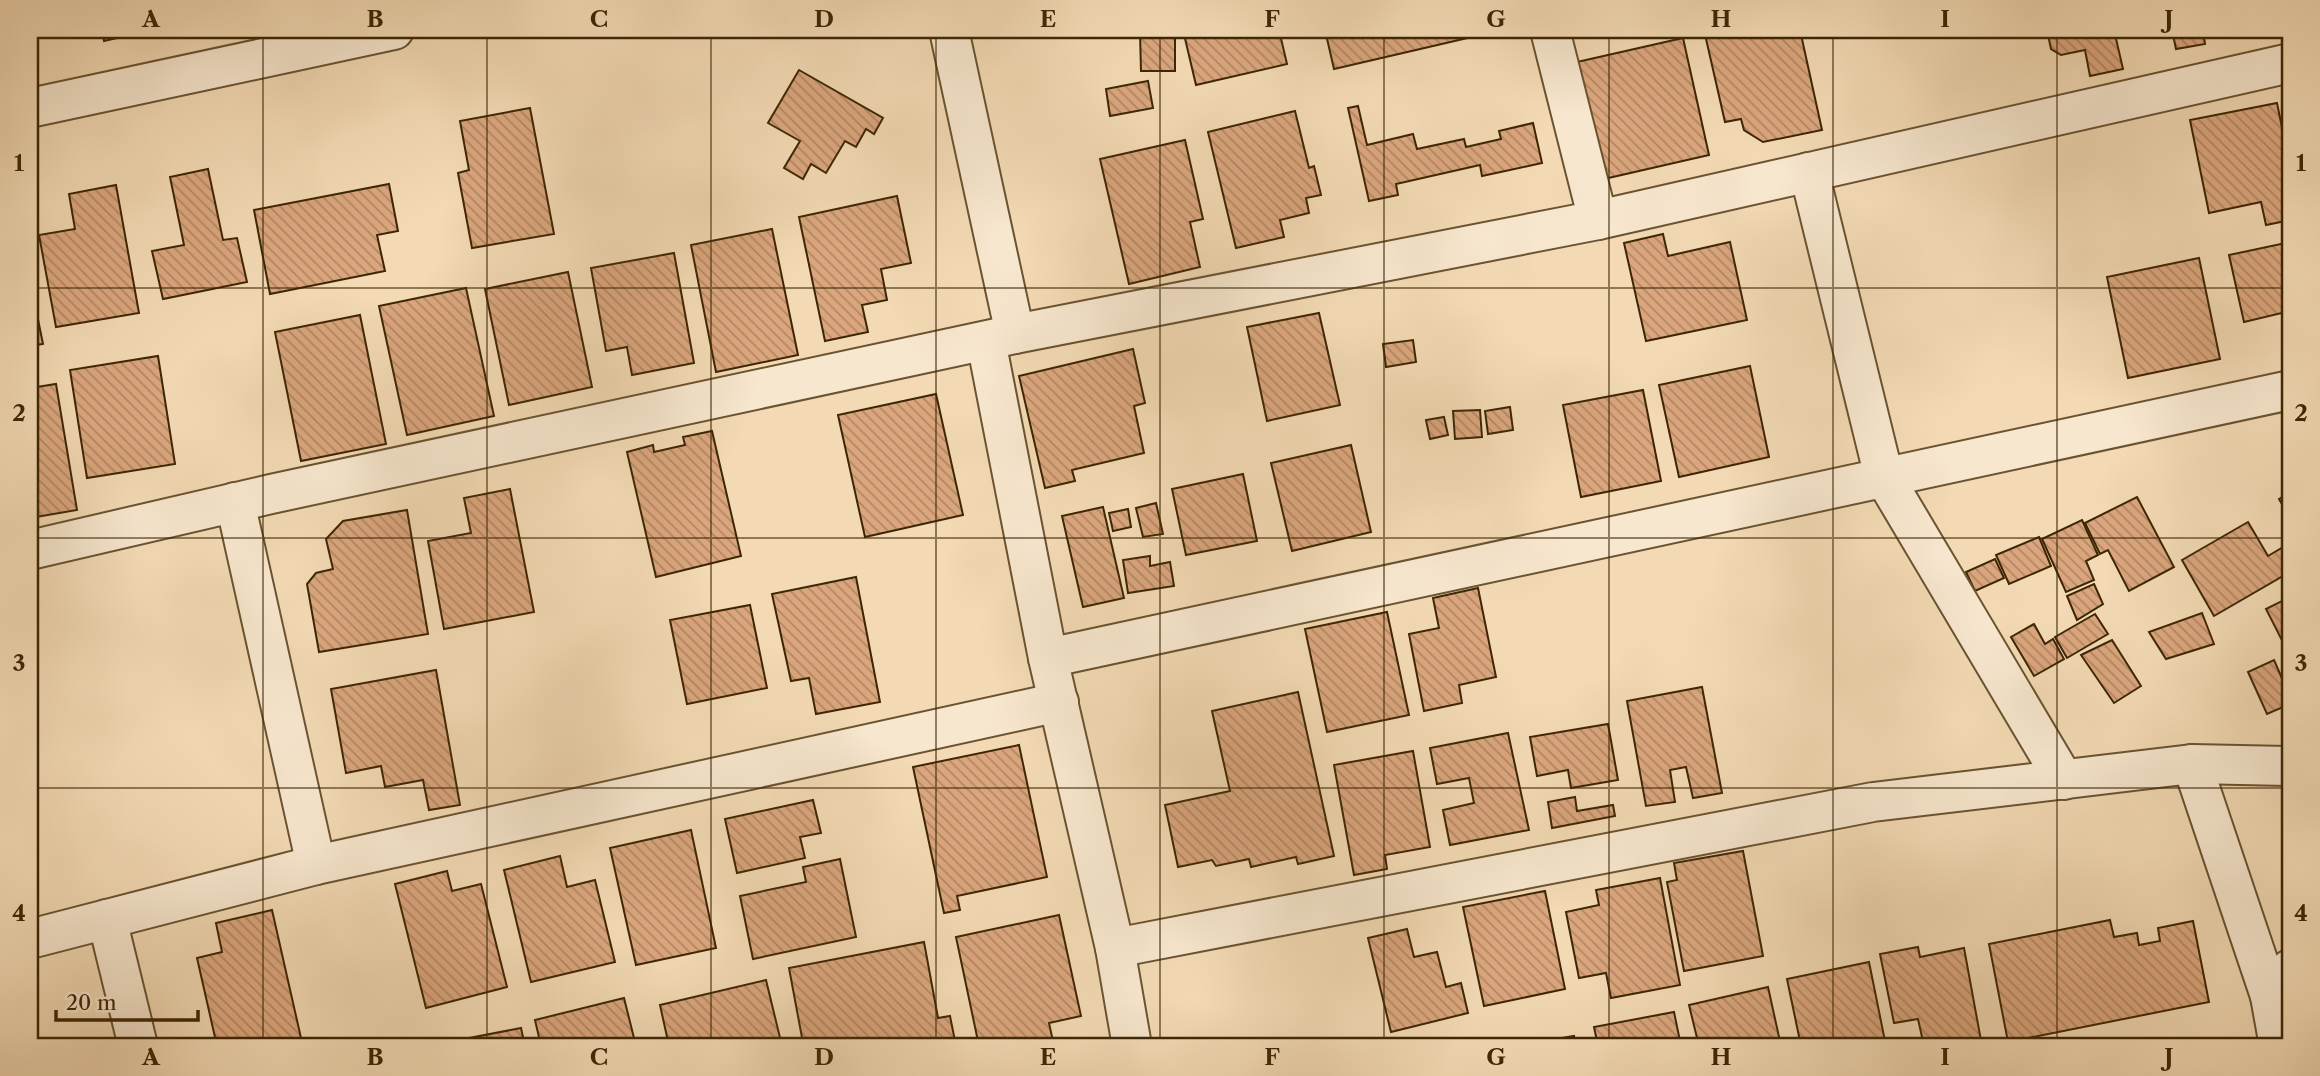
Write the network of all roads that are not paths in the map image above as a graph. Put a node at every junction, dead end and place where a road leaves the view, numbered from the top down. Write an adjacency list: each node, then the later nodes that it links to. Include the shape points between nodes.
1 (394, 30): 5 (street)
2 (949, 30): 8 (street)
3 (1550, 30): 7 (street)
4 (2290, 63): 6 (street)
5 (30, 107)
6 (1809, 172): 7 (street); 10 (street)
7 (1598, 220): 8 (street)
8 (1001, 338): 11 (street); 13 (street)
9 (2290, 390): 10 (street)
10 (1884, 477): 13 (street); 17 (street)
11 (235, 502): 12 (street); 18 (street)
12 (30, 550)
13 (1048, 658): 14 (street)
14 (1059, 702): 18 (street); 21 (street)
15 (2192, 764): 16 (street); 17 (street); 22 (street)
16 (2290, 766)
17 (2064, 780): 21 (street, via 1873,802)
18 (316, 865): 19 (street)
19 (107, 919): 20 (street); 23 (street)
20 (30, 939)
21 (1115, 948): 24 (street)
22 (2280, 983): 25 (street)
23 (138, 1046)
24 (1132, 1046)
25 (2279, 1046)

